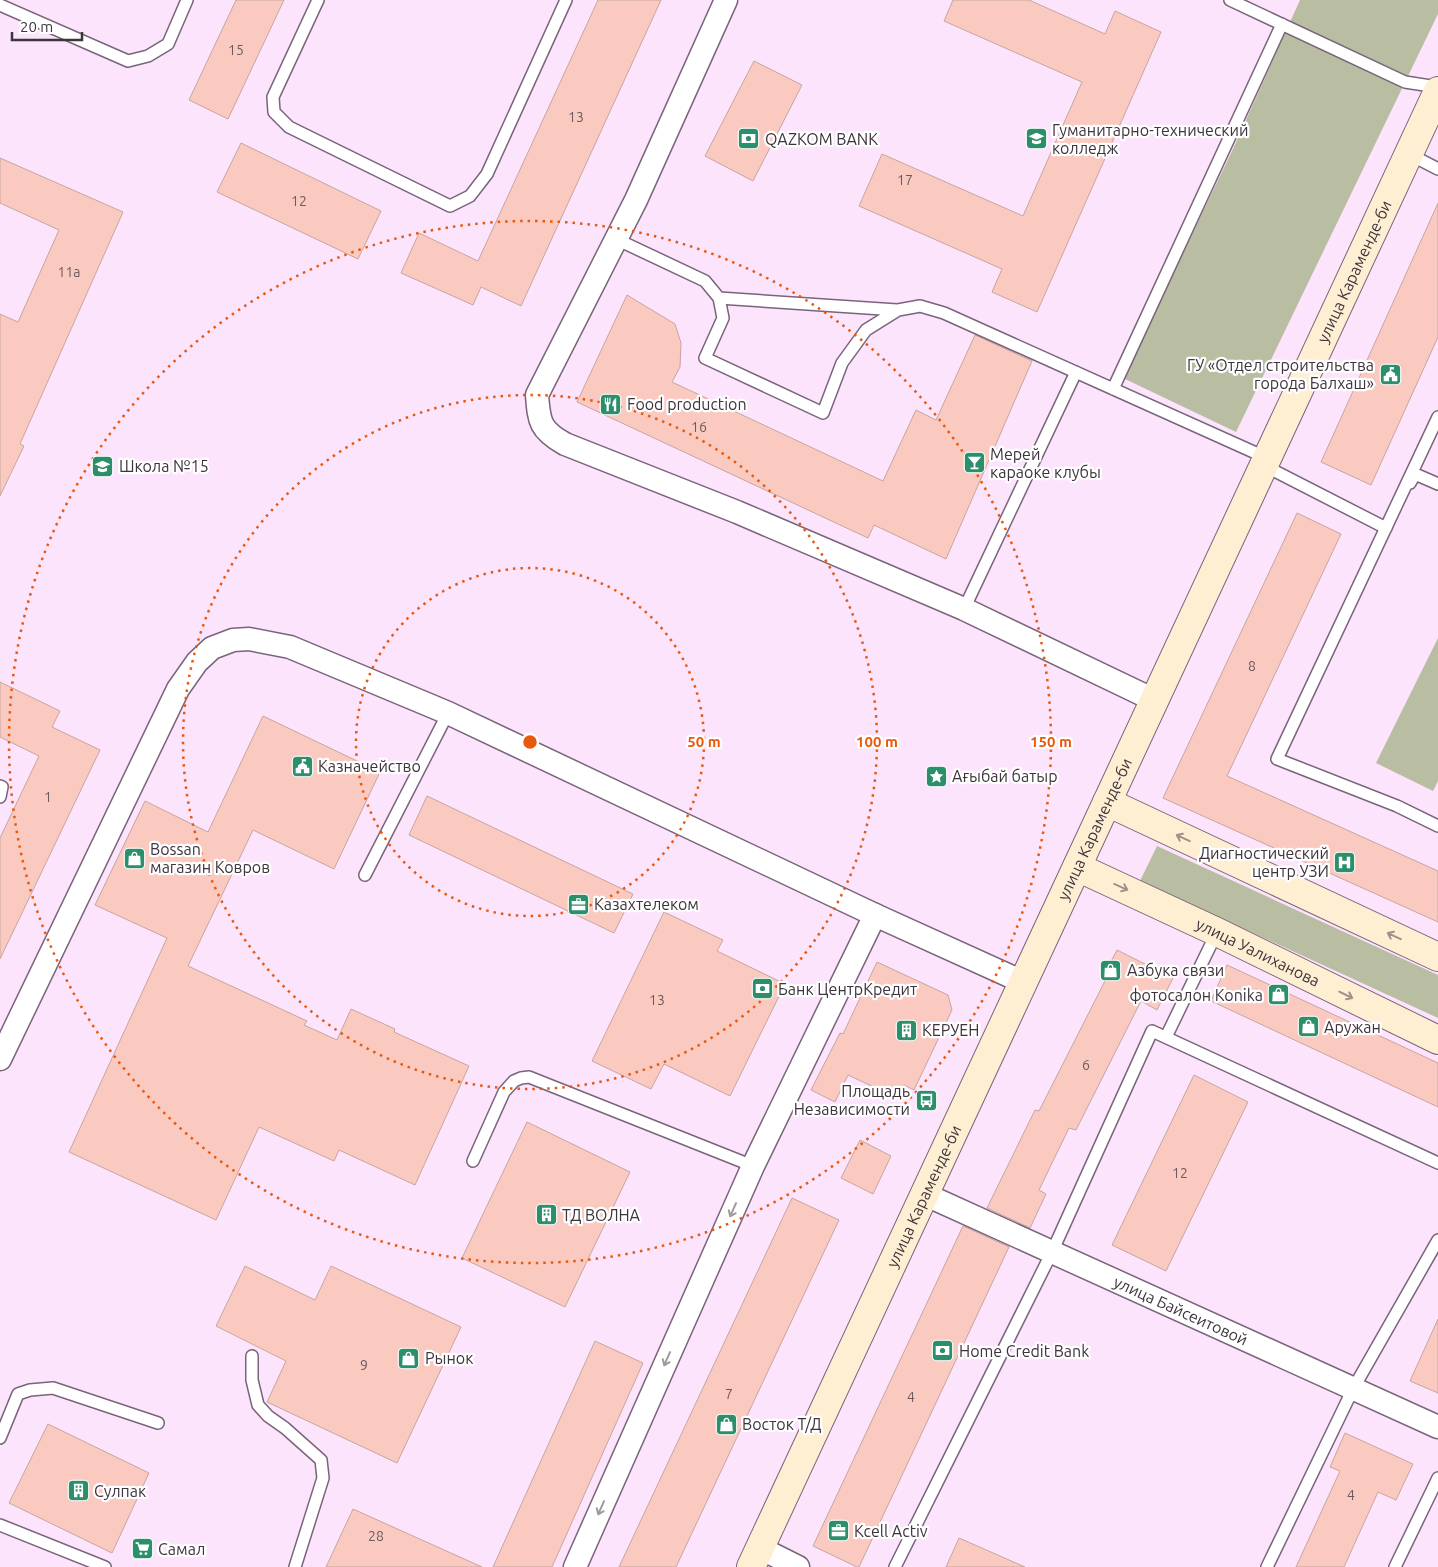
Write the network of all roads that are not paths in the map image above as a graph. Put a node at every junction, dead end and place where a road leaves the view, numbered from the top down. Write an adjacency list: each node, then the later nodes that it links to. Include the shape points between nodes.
1 (187, 0): 6 (lane, via 168,44 148,56 128,61)
2 (318, 0): 3 (lane, via 273,97 274,112 289,127 450,206 470,196 488,174)
3 (566, 0)
4 (726, 0): 12 (street)
5 (1230, 0): 7 (lane)
6 (0, 5)
7 (1282, 24): 8 (lane, via 1406,82); 16 (lane)
8 (1438, 86)
9 (1438, 90): 10 (main road, улица Караменде-би)
10 (1409, 154): 11 (lane); 18 (main road, улица Караменде-би)
11 (1438, 169)
12 (616, 239): 13 (lane, via 705,281); 21 (street, via 537,395 538,417 549,435)
13 (719, 298): 14 (lane); 14 (lane, via 723,318 705,358 824,414 842,363 866,330)
14 (898, 310): 15 (lane, via 920,306 944,313)
15 (1076, 372): 16 (lane); 21 (lane)
16 (1113, 389): 18 (lane)
17 (1438, 417): 20 (lane)
18 (1265, 462): 20 (lane); 22 (main road, улица Караменде-би)
19 (1438, 484): 20 (lane, via 1415,474)
20 (1386, 528): 27 (lane, via 1277,759 1397,806)
21 (964, 609): 22 (street)
22 (1154, 700): 26 (main road, улица Караменде-би)
23 (448, 713): 29 (lane); 30 (street); 36 (street, via 290,647 249,639 233,640 212,648 197,662 178,689)
24 (0, 786): 25 (lane)
25 (0, 797)
26 (1107, 802): 28 (main road, улица Караменде-би); 32 (main road, one-way to 26)
27 (1438, 826)
28 (1077, 867): 31 (main road, улица Уалиханова, one-way to 31); 33 (main road, улица Караменде-би)
29 (365, 875)
30 (875, 915): 33 (street); 39 (street)
31 (1217, 932): 34 (lane); 35 (main road, улица Уалиханова, one-way to 35)
32 (1438, 956)
33 (1023, 982): 40 (main road, улица Караменде-би)
34 (1166, 1037): 38 (lane); 42 (lane, via 1152,1031)
35 (1438, 1040)
36 (1, 1054)
37 (473, 1161): 39 (lane, via 504,1092 514,1081 529,1077)
38 (1438, 1163)
39 (753, 1166): 53 (street, one-way to 53)
40 (924, 1194): 42 (street, улица Байсеитовой); 50 (main road, улица Караменде-би)
41 (1438, 1240): 44 (lane)
42 (1052, 1252): 44 (street, улица Байсеитовой); 55 (lane)
43 (252, 1356): 52 (lane, via 252,1380 258,1405 321,1460 323,1469)
44 (1353, 1389): 46 (street, улица Байсеитовой); 56 (lane)
45 (158, 1422): 47 (lane, via 53,1388 38,1389 18,1394)
46 (1438, 1428)
47 (0, 1438)
48 (1438, 1478): 57 (lane)
49 (0, 1525): 51 (lane)
50 (755, 1558): 54 (street)
51 (105, 1567)
52 (295, 1567)
53 (575, 1567)
54 (798, 1567)
55 (895, 1567)
56 (1267, 1567)
57 (1395, 1567)

